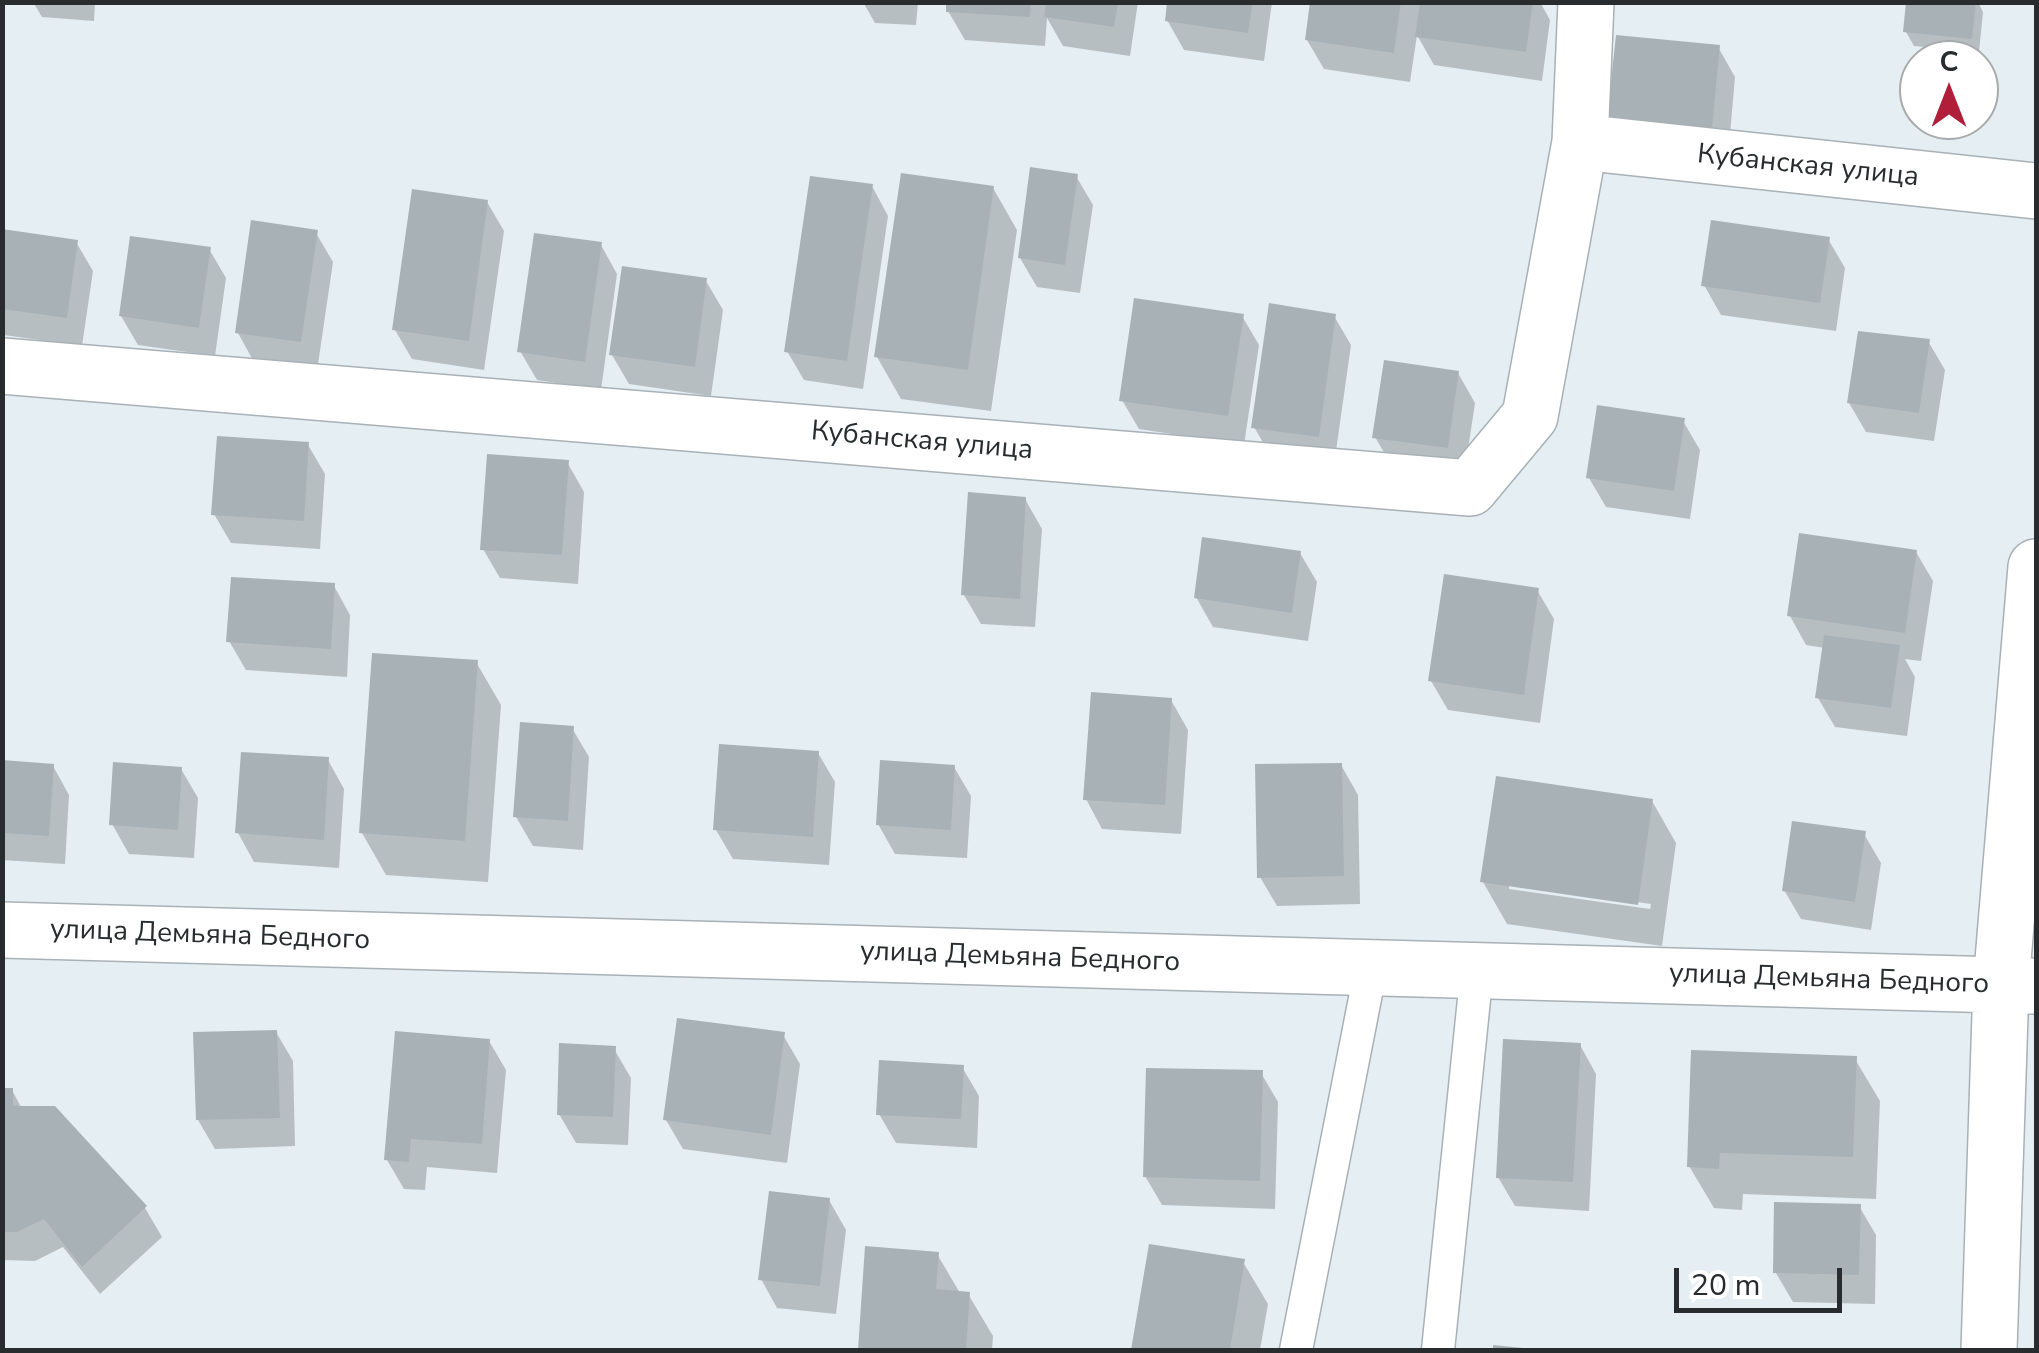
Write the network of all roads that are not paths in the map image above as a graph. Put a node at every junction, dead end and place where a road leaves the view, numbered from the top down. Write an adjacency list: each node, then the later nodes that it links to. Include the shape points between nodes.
1 (1586, 2): 2 (street, Кубанская улица)
2 (1580, 142): 3 (street, Кубанская улица); 4 (street, Кубанская улица, via 1530,416 1470,488)
3 (2036, 191)
4 (2, 366)
5 (2036, 567): 9 (street)
6 (2, 930): 7 (street, улица Демьяна Бедного)
7 (1371, 968): 8 (street, улица Демьяна Бедного); 10 (lane)
8 (1477, 970): 9 (street, улица Демьяна Бедного); 11 (lane)
9 (2019, 985): 12 (street)
10 (1296, 1350)
11 (1438, 1350)
12 (1989, 1350)

